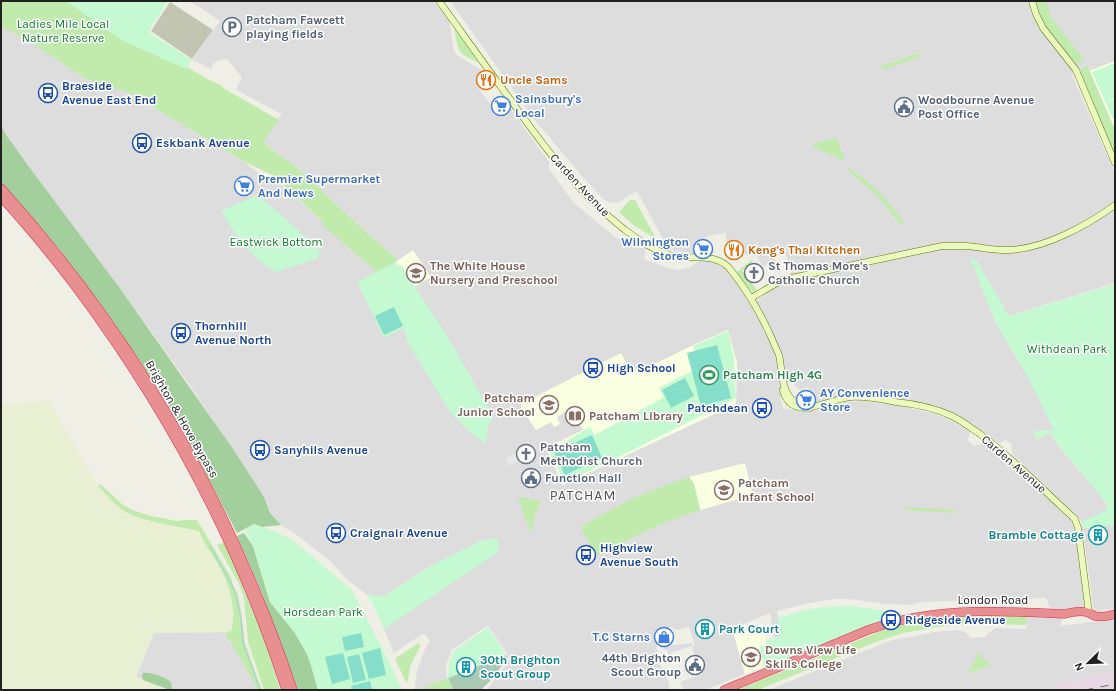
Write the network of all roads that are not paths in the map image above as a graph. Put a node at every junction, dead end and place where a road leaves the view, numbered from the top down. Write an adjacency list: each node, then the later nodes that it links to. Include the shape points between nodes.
1 (439, 1): 7 (street, Carden Avenue, via 539,140 597,206 636,238 656,250 680,257 708,258 724,263)
2 (1032, 1): 3 (street, via 1043,28 1076,70)
3 (1115, 163)
4 (1, 188): 13 (highway, Brighton & Hove Bypass, via 33,223 82,285 121,340 185,444 224,518 253,584)
5 (1, 197): 10 (highway, Brighton & Hove Bypass, via 77,289 149,394 211,506 238,564)
6 (1115, 205): 7 (street, via 1076,228 1029,248 1009,250 942,246 782,280)
7 (751, 298): 8 (street, Carden Avenue, via 777,350 784,381 784,394 792,405 810,408 850,397 862,397 923,406 961,421 1016,463 1074,519 1078,528)
8 (1089, 613): 9 (highway, London Road, via 1094,616 1108,616); 14 (highway, London Road, via 998,611 946,612 920,616 868,630)
9 (1115, 613)
10 (275, 660): 11 (highway); 12 (highway, Brighton & Hove Bypass)
11 (282, 690)
12 (286, 690)
13 (293, 690)
14 (724, 690)

